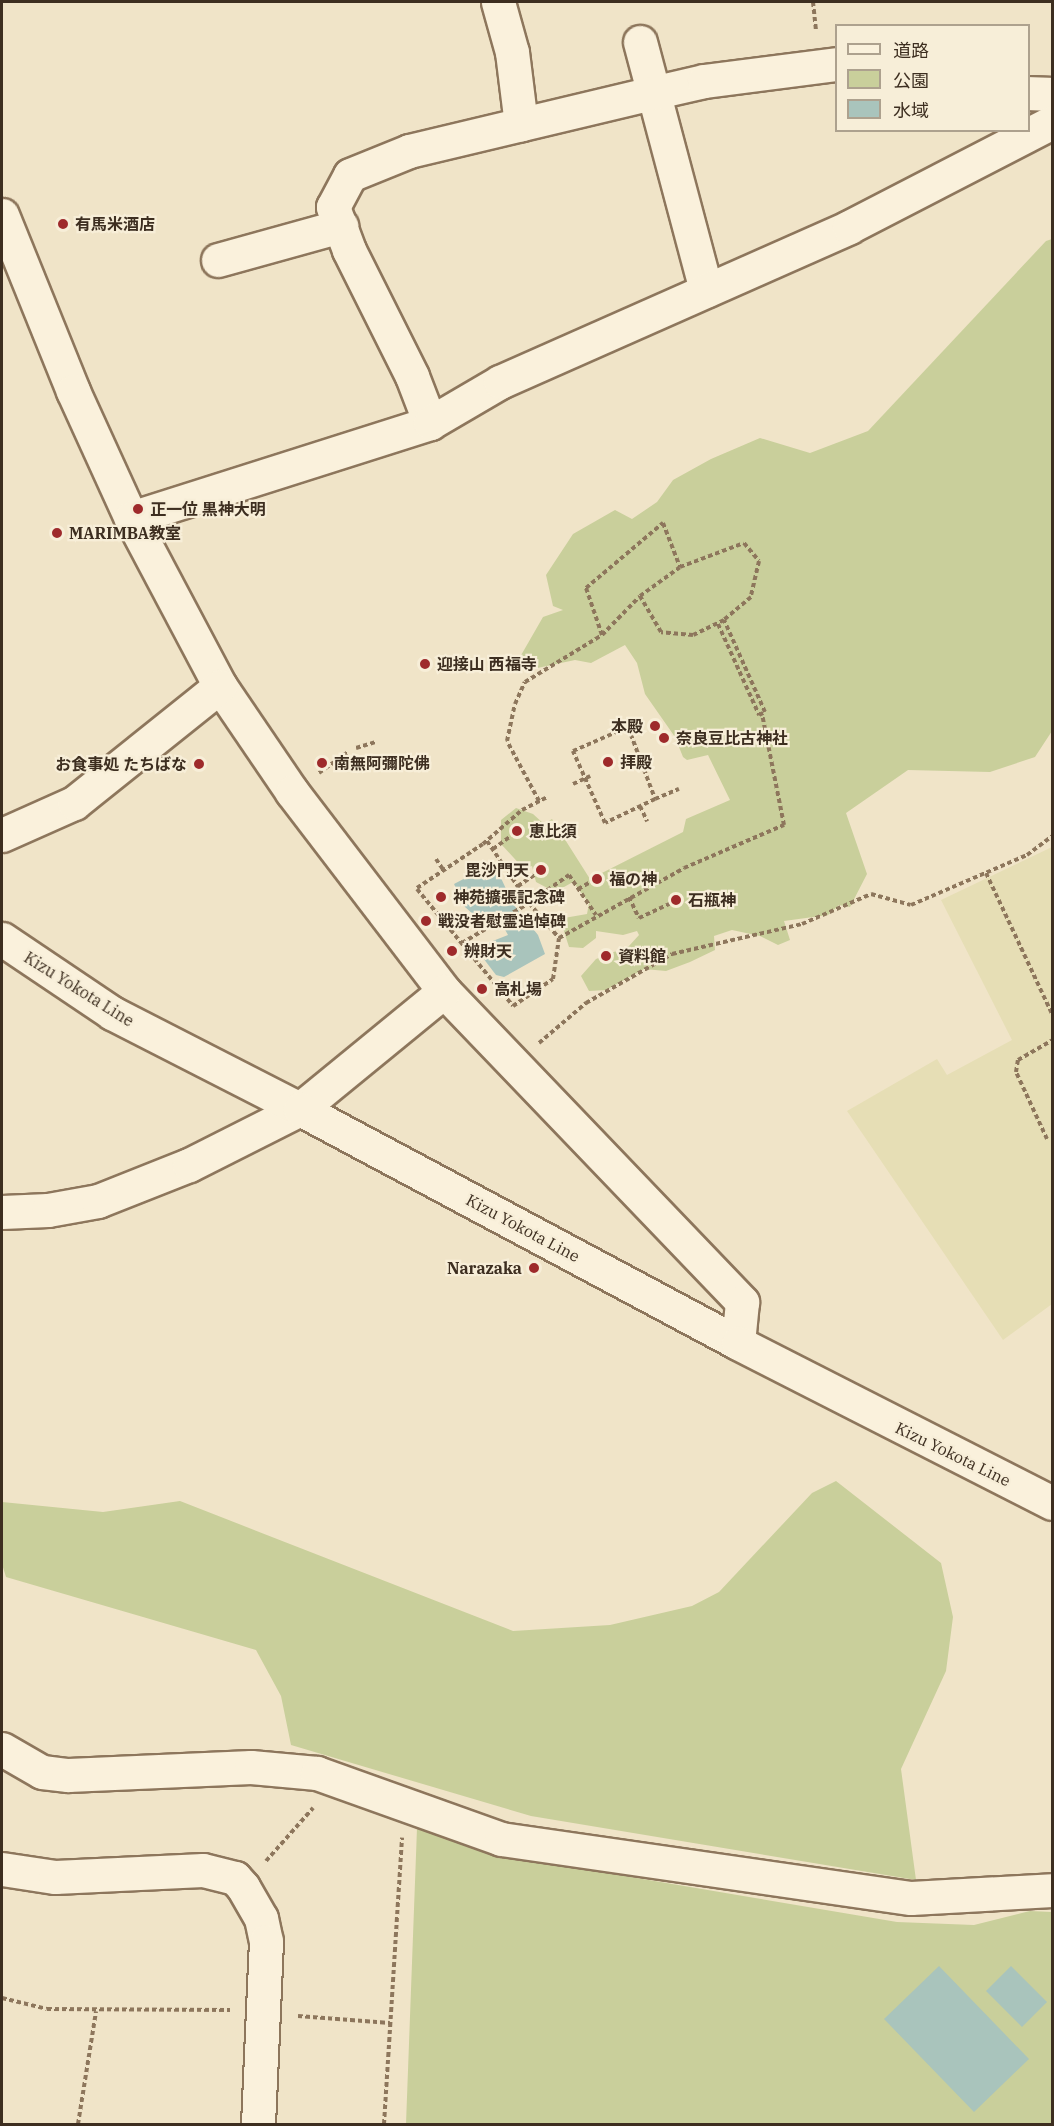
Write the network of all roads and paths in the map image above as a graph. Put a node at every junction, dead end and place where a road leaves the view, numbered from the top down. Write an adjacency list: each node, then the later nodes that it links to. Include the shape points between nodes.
1 (498, 2): 8 (street, via 512,52)
2 (640, 42): 4 (street)
3 (835, 63): 4 (street, via 704,81)
4 (652, 93): 8 (street); 12 (street)
5 (1030, 93): 6 (street)
6 (1053, 94)
7 (1053, 122): 12 (street, via 849,227)
8 (521, 124): 10 (street, via 410,151 350,176 333,207)
9 (2, 215): 14 (street, via 73,391)
10 (340, 226): 11 (street); 13 (street, via 412,376)
11 (218, 260)
12 (706, 290): 13 (street, via 500,382)
13 (430, 423): 14 (street)
14 (131, 518): 20 (street)
15 (680, 567): 16 (path); 17 (path, via 744,543 759,561 751,597); 19 (path, via 663,523 586,588)
16 (640, 596): 18 (path, via 661,632 693,635); 19 (path)
17 (724, 620): 18 (path); 21 (path, via 765,712)
18 (718, 624): 21 (path, via 759,715)
19 (602, 635): 32 (path, via 525,682 515,704 507,741)
20 (220, 686): 36 (street, via 75,803); 51 (street, via 292,792)
21 (762, 714): 48 (path, via 784,825 684,868)
22 (376, 742): 24 (path)
23 (642, 747): 25 (path)
24 (356, 748)
25 (637, 749): 27 (path, via 628,727 573,751); 31 (path)
26 (590, 776): 27 (path)
27 (584, 779): 28 (path); 33 (path, via 605,823)
28 (573, 784)
29 (679, 789): 31 (path)
30 (548, 797): 32 (path)
31 (655, 799): 33 (path)
32 (539, 801): 38 (path, via 522,810)
33 (640, 806): 34 (path)
34 (647, 821)
35 (515, 833): 39 (path)
36 (2, 835)
37 (1053, 836): 43 (path, via 1027,855)
38 (487, 841): 39 (path); 41 (path)
39 (493, 849): 45 (path)
40 (436, 859): 41 (path)
41 (444, 871): 46 (path)
42 (540, 871): 45 (path)
43 (986, 873): 57 (path); 59 (path, via 911,905 871,894 802,924 672,954 586,1003)
44 (596, 879): 47 (path)
45 (518, 886): 50 (path)
46 (417, 888): 51 (path); 55 (path)
47 (578, 889): 50 (path, via 569,875); 52 (path)
48 (629, 897): 49 (path, via 639,918); 52 (path)
49 (673, 902)
50 (529, 903): 53 (path); 55 (path)
51 (380, 910): 56 (street)
52 (596, 915): 53 (path)
53 (559, 938): 55 (path, via 554,979 513,1006)
54 (2, 939): 60 (street, Kizu Yokota Line, via 112,1013)
55 (462, 944)
56 (444, 991): 59 (street); 60 (street)
57 (1053, 1014)
58 (1053, 1040): 61 (path, via 1018,1060 1016,1072)
59 (513, 1065): 63 (street, via 742,1302)
60 (300, 1109): 62 (street, via 189,1165 98,1201 48,1210); 63 (street, Kizu Yokota Line)
61 (1047, 1140)
62 (2, 1212)
63 (738, 1343): 64 (street, Kizu Yokota Line)
64 (1053, 1503)
65 (2, 1749): 66 (street, via 42,1772 68,1775 252,1767 317,1773)
66 (338, 1781): 67 (street); 69 (path)
67 (405, 1804): 70 (street, via 501,1839 911,1898); 74 (path)
68 (2, 1869): 69 (street, via 55,1877 203,1870 235,1878)
69 (243, 1887): 73 (street, via 261,1918 266,1941)
70 (1053, 1890)
71 (2, 1998): 72 (path, via 47,2009)
72 (96, 2011): 73 (path, via 232,2010); 75 (path)
73 (264, 2014): 74 (path); 76 (street)
74 (390, 2023): 77 (path)
75 (78, 2124)
76 (258, 2124)
77 (384, 2124)

